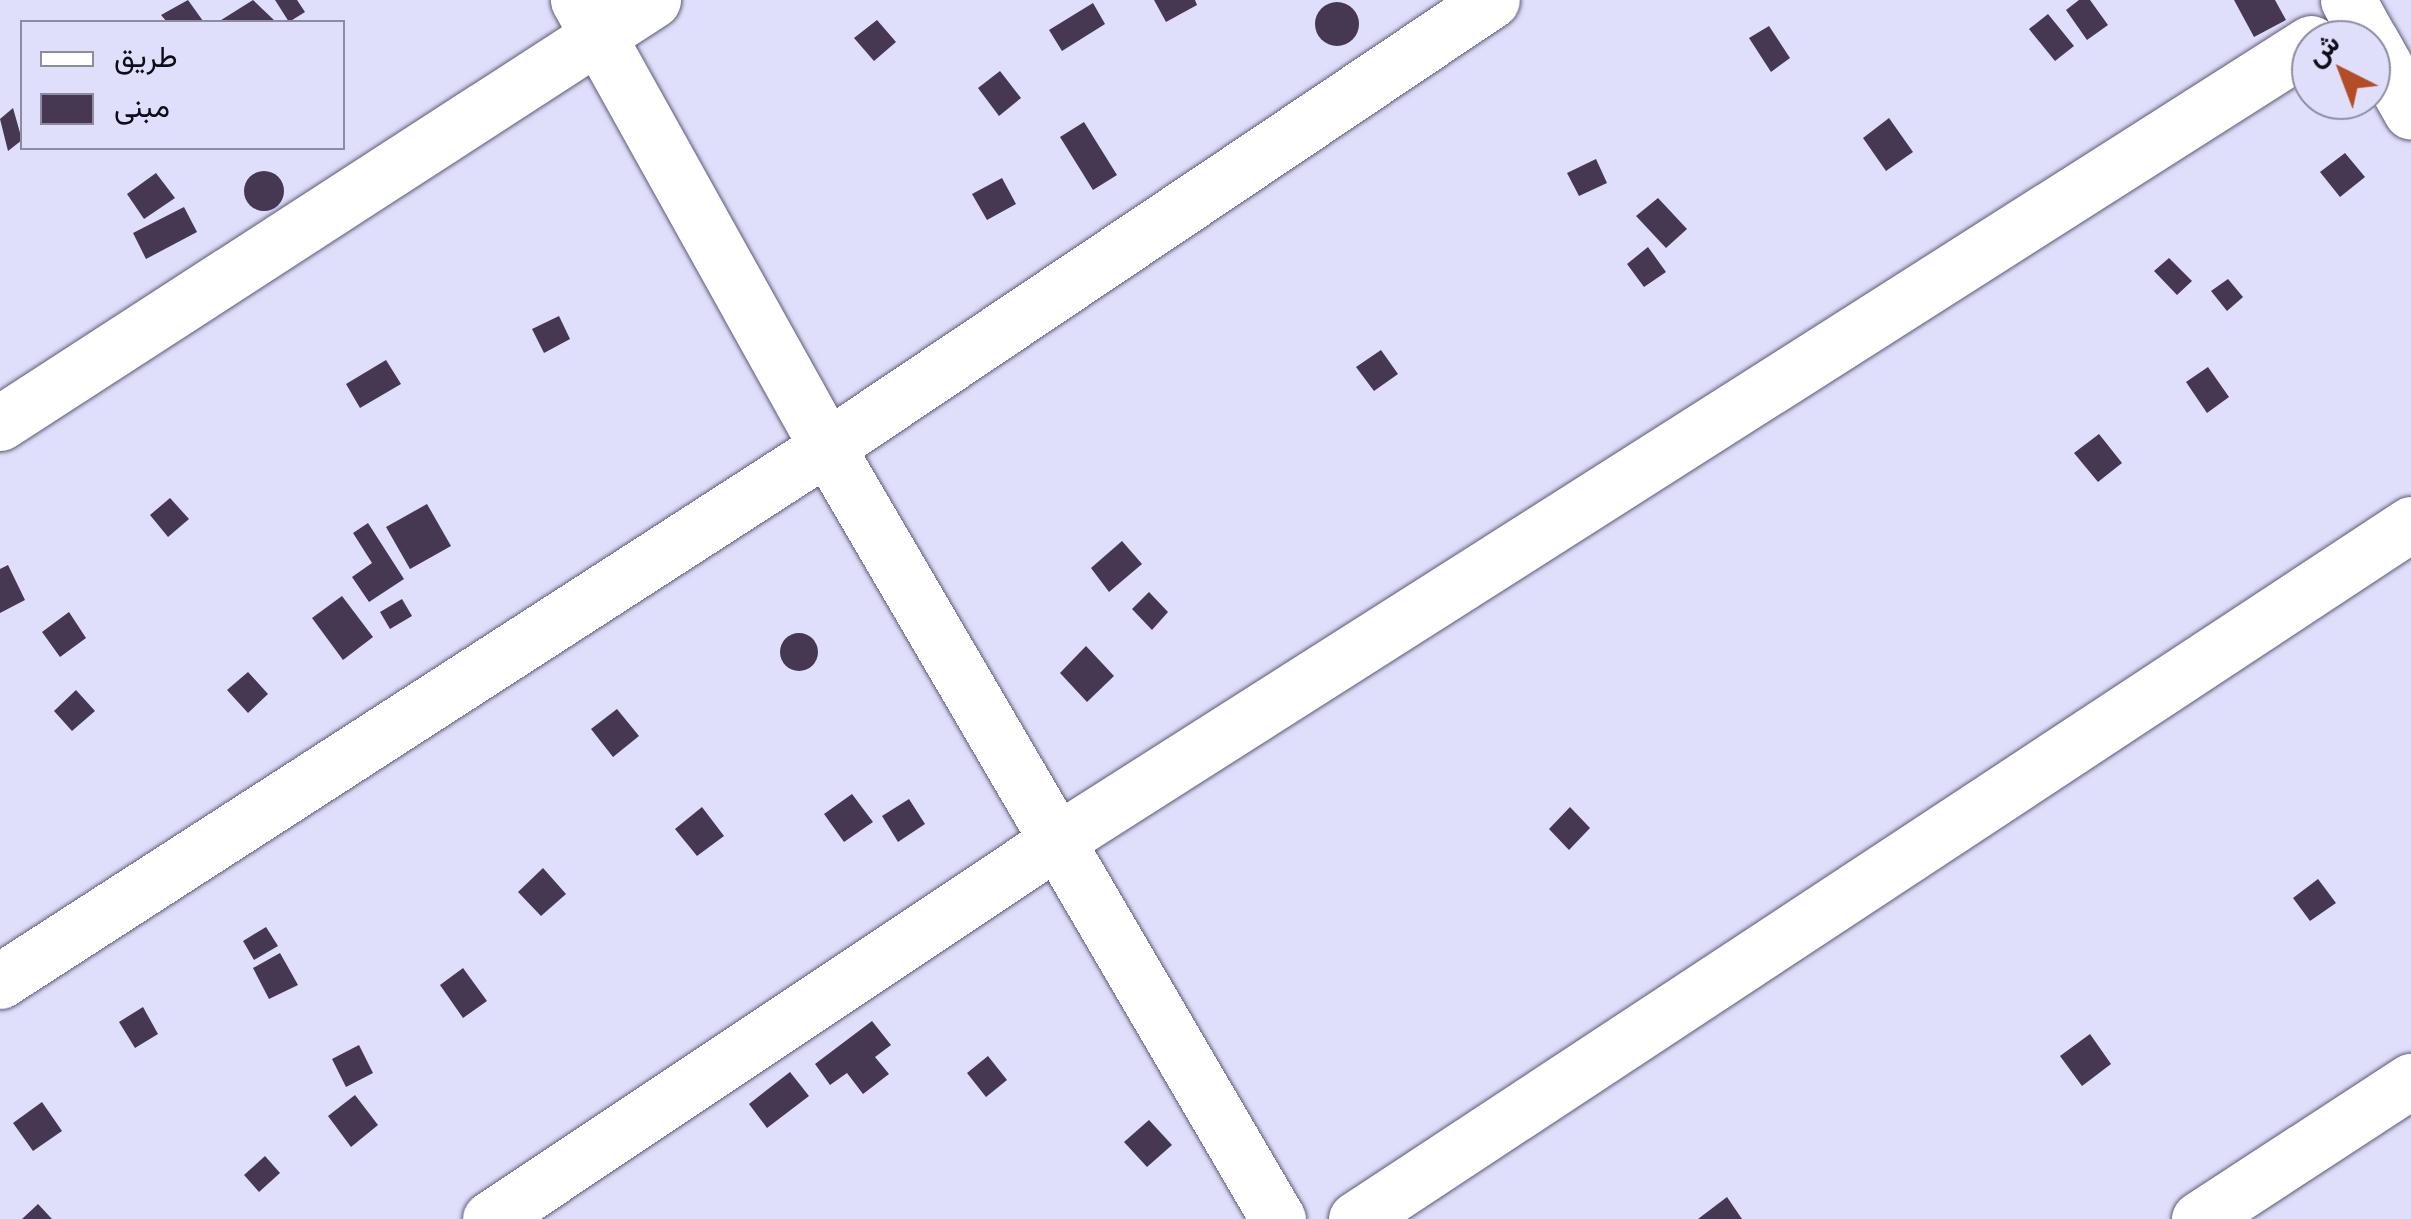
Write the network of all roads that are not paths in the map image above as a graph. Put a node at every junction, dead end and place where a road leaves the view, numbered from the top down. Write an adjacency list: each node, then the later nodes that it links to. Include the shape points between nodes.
1 (654, 0): 3 (street)
2 (1492, 0): 8 (street)
3 (588, 18): 7 (street); 8 (street)
4 (2291, 64): 10 (street)
5 (2391, 87): 6 (street)
6 (2411, 112)
7 (0, 423)
8 (827, 447): 10 (street); 11 (street)
9 (2411, 524): 15 (street)
10 (1058, 840): 13 (street); 14 (street)
11 (0, 981)
12 (2411, 1081): 16 (street)
13 (490, 1219)
14 (1278, 1219)
15 (1356, 1219)
16 (2199, 1219)

